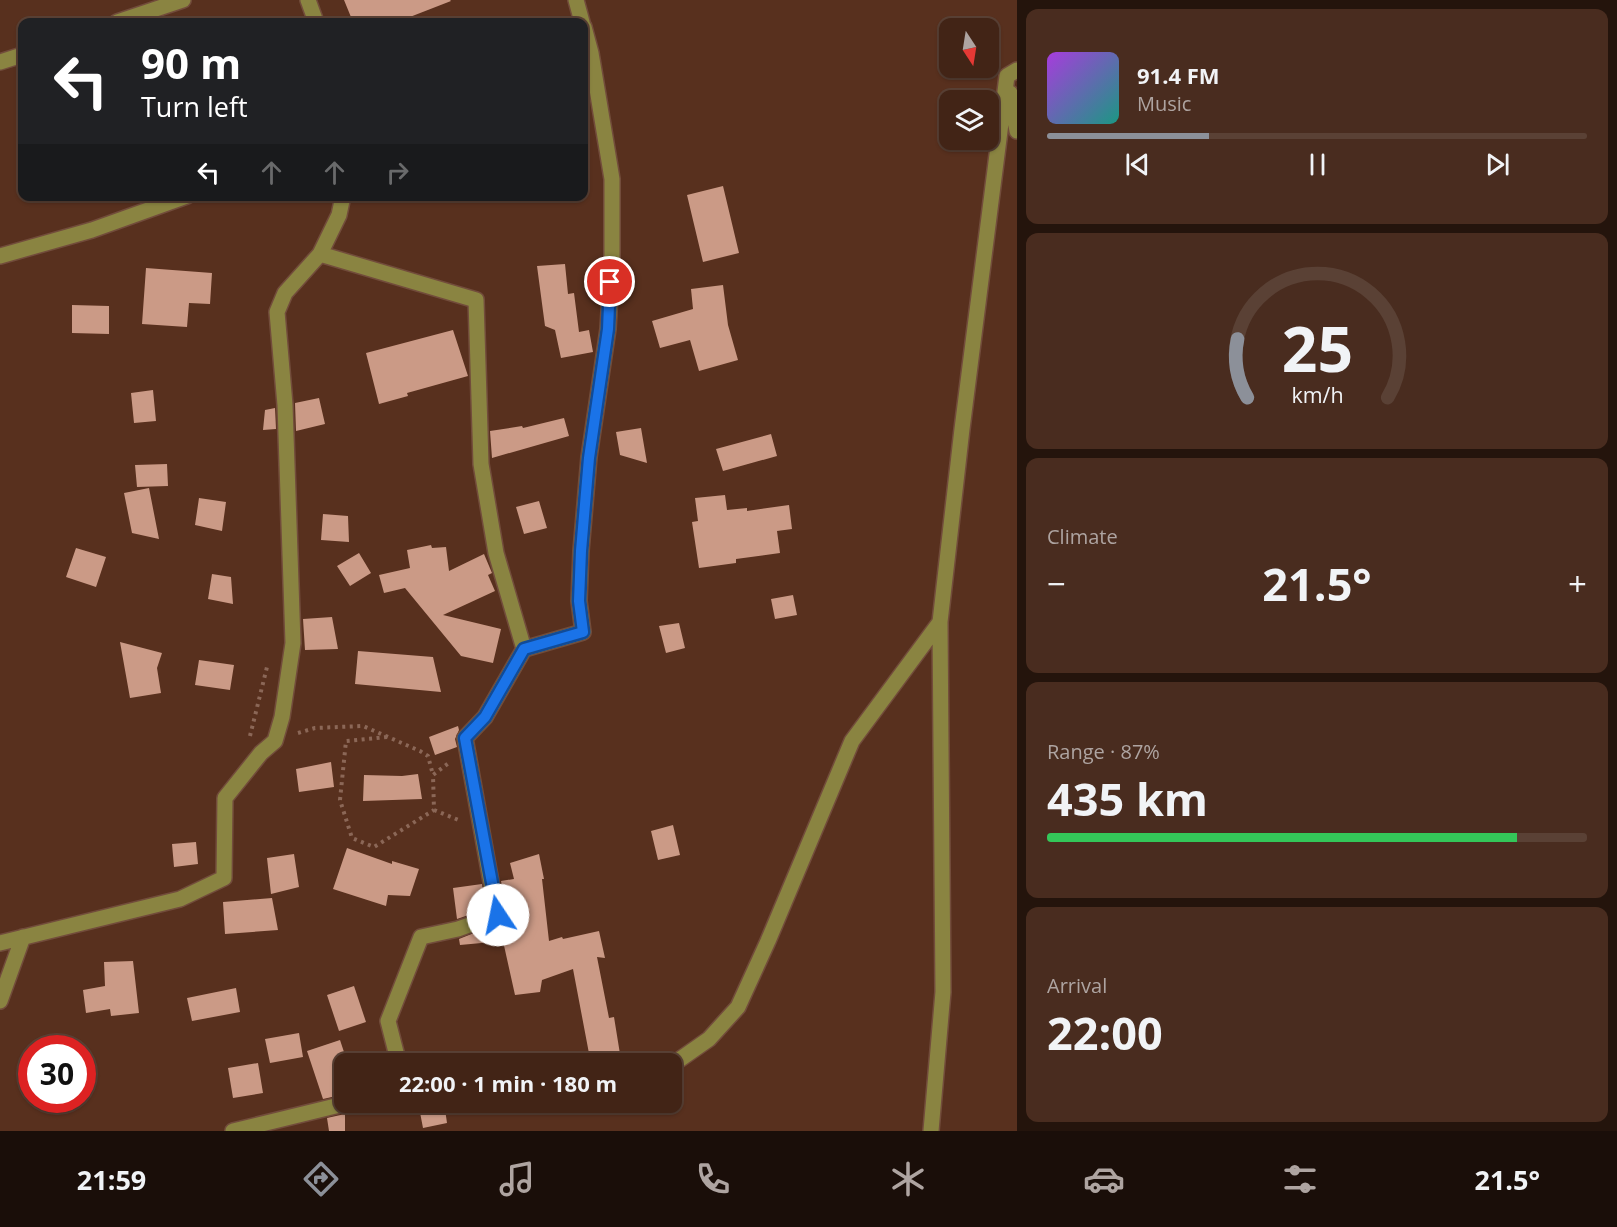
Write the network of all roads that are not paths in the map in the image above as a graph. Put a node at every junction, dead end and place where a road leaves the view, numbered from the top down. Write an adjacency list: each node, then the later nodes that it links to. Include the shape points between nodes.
1 (183, 0): 4 (street)
2 (308, 0): 5 (street)
3 (576, 0): 6 (street)
4 (129, 18)
5 (315, 18)
6 (581, 18)
7 (18, 56): 9 (street)
8 (588, 59): 17 (street, via 612,179 612,259 608,329 589,458 582,539 579,601 583,632)
9 (0, 62)
10 (1012, 73): 11 (street); 16 (street, via 962,429)
11 (1017, 131)
12 (173, 201): 15 (street, via 92,230)
13 (342, 201): 14 (street)
14 (320, 254): 17 (street, via 476,300 481,464 496,553); 18 (street, via 285,293 277,312 285,405 293,643 275,741 225,798 224,878 180,899)
15 (0, 256)
16 (940, 622): 22 (street, via 852,741 738,1007 709,1039); 25 (street, via 943,992)
17 (524, 649): 21 (street, via 485,717 465,738 498,915 421,937 388,1022)
18 (23, 938): 19 (street); 20 (street)
19 (0, 943)
20 (0, 1001)
21 (396, 1053)
22 (682, 1058)
23 (334, 1106): 24 (street)
24 (233, 1131)
25 (931, 1131)

